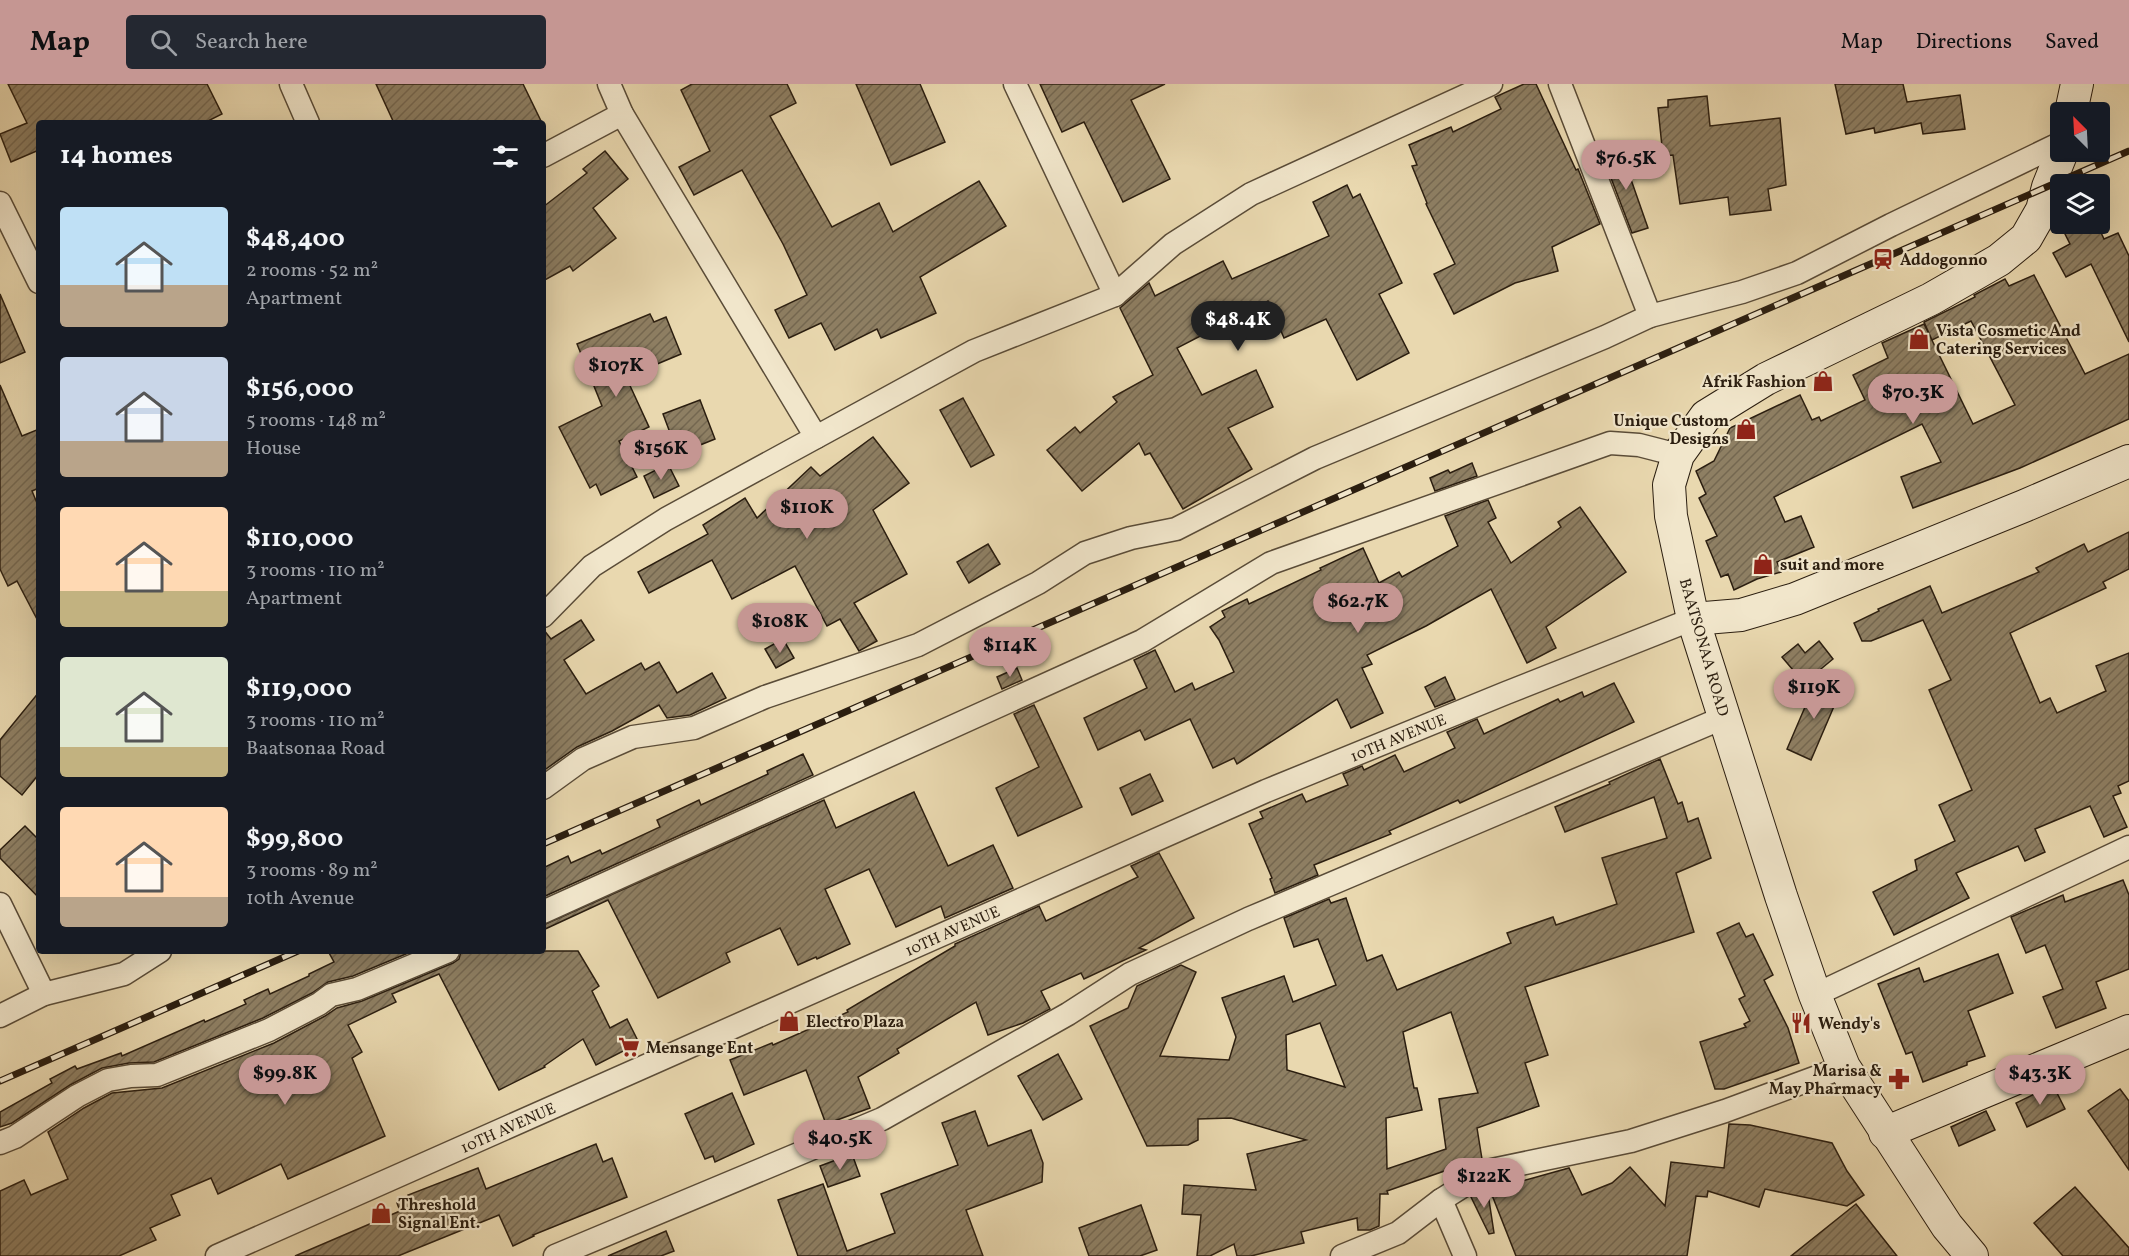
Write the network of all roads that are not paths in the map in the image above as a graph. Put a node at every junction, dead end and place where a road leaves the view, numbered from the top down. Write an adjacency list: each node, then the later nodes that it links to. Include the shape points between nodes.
1 (291, 84): 9 (street)
2 (609, 84): 8 (street)
3 (1016, 84): 15 (street)
4 (1491, 84): 15 (street, via 1251,194 1173,244)
5 (1560, 84): 16 (street)
6 (2077, 84): 7 (street)
7 (2073, 102)
8 (622, 114): 11 (street); 17 (street)
9 (307, 120)
10 (2050, 148): 16 (street, via 1797,273)
11 (546, 154)
12 (2058, 162): 18 (street, BAATSONAA ROAD, via 2042,210 2026,238 1999,260 1931,299 1766,379 1706,416)
13 (0, 203): 14 (street)
14 (36, 276)
15 (1115, 296): 17 (street, via 974,351)
16 (1650, 316): 23 (street, via 1315,458 1176,529 1085,553 1038,584 918,645 765,697 694,728 633,736 583,759)
17 (816, 437): 20 (street, via 666,519 592,566)
18 (1678, 455): 21 (street, BAATSONAA ROAD, via 1669,485 1671,516); 26 (street, via 1640,445 1610,443 1271,563 1142,641)
19 (2129, 461): 21 (street, via 1795,599 1741,615)
20 (546, 613)
21 (1693, 620): 22 (street, BAATSONAA ROAD); 37 (street, 10TH AVENUE, via 1266,791)
22 (1725, 717): 30 (street, BAATSONAA ROAD); 38 (street, via 1237,924 1130,974 1068,1014 882,1119)
23 (546, 786)
24 (2129, 847): 30 (street)
25 (0, 904): 29 (street)
26 (546, 911)
27 (155, 954): 29 (street, via 124,974)
28 (441, 954): 35 (street, via 357,989 330,995 269,1030 157,1075 108,1080)
29 (44, 994): 31 (street)
30 (1815, 995): 33 (street, BAATSONAA ROAD)
31 (0, 1016)
32 (2129, 1031): 34 (street)
33 (1844, 1067): 34 (street, BAATSONAA ROAD); 36 (street, via 1631,1141 1487,1171)
34 (1886, 1133): 41 (street, BAATSONAA ROAD, via 1947,1226)
35 (0, 1143)
36 (1441, 1200): 39 (street, via 1398,1233); 40 (street)
37 (227, 1254)
38 (555, 1256)
39 (1342, 1256)
40 (1465, 1256)
41 (1972, 1256)

